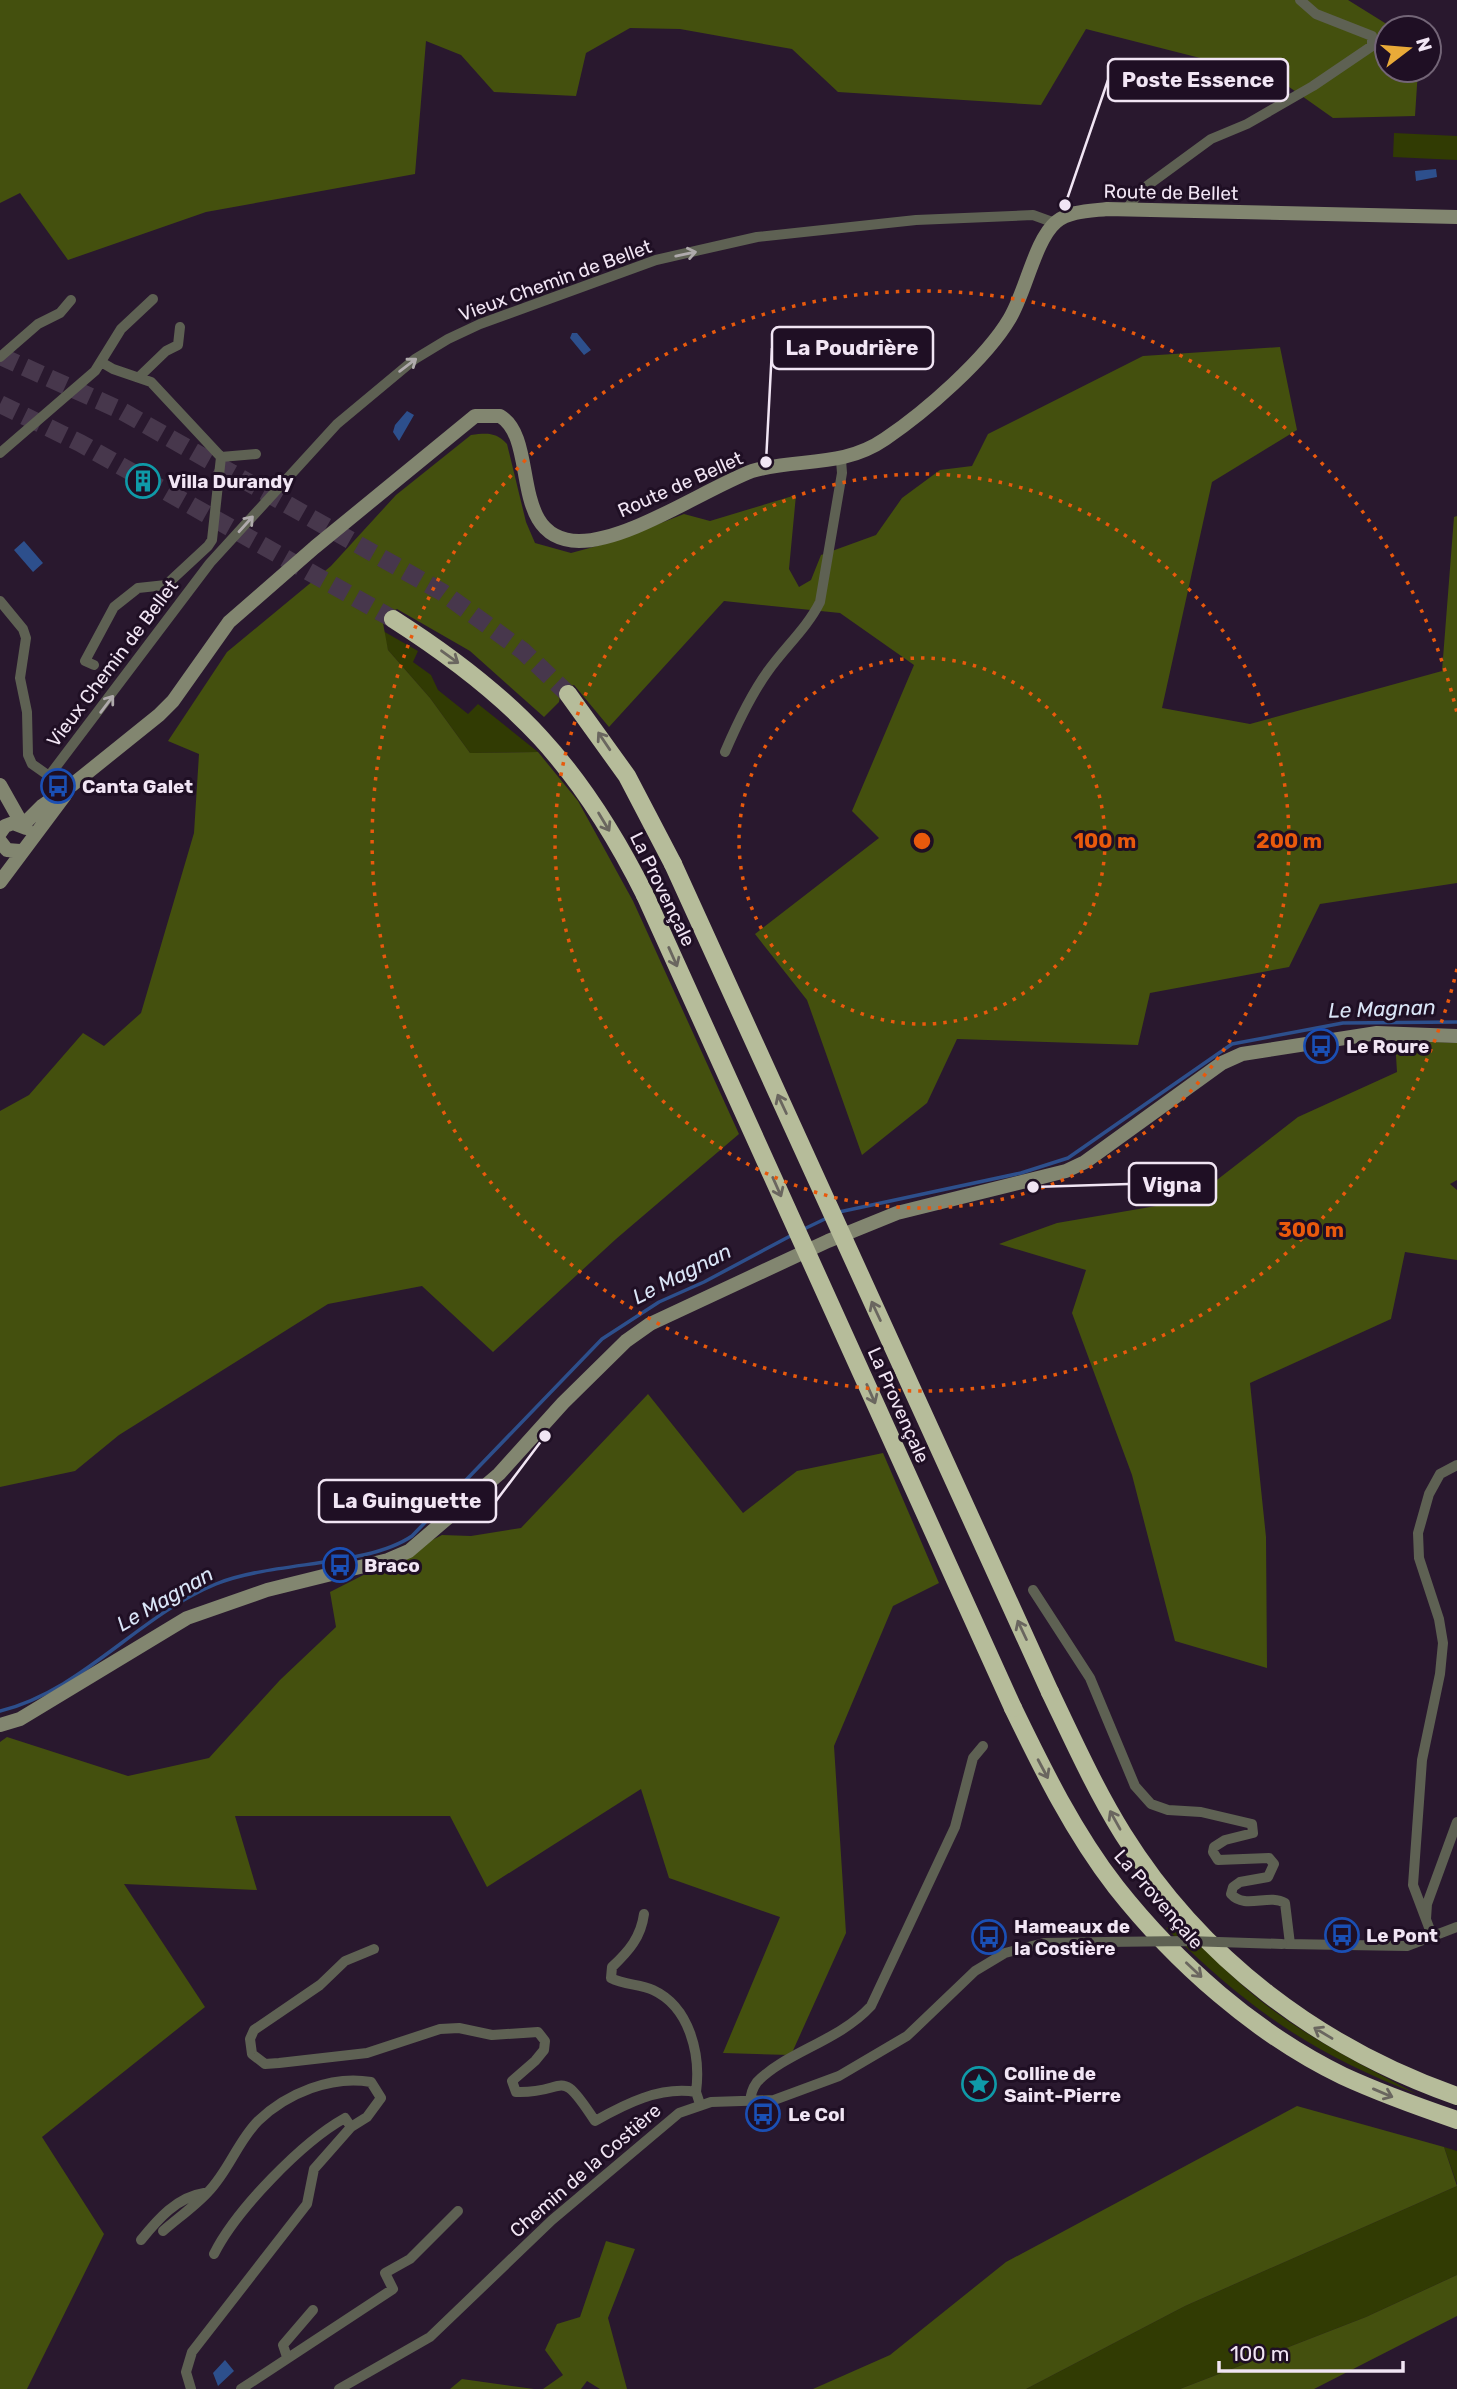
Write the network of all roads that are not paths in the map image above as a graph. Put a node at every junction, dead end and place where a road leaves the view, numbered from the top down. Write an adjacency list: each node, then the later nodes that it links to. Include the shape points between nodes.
1 (1300, 0): 2 (street, via 1316,13 1372,36 1372,46 1313,86 1211,139 1140,191)
2 (1126, 210): 3 (main road, Route de Bellet); 4 (main road, Route de Bellet, via 1088,211)
3 (1457, 217)
4 (1055, 223): 14 (main road, Route de Bellet, via 1039,247 1028,284 1010,319 982,355 884,440); 20 (street, Vieux Chemin de Bellet, one-way to 4, via 237,533 346,416 415,359 448,339 656,260 757,237 916,220 1033,215)
5 (153, 299): 9 (street, via 121,329)
6 (71, 300): 8 (street)
7 (180, 327): 10 (street, via 178,345)
8 (0, 357)
9 (101, 362): 10 (street); 11 (street)
10 (139, 377): 13 (street, via 156,387)
11 (0, 453)
12 (256, 454): 13 (street)
13 (221, 457): 17 (street, via 208,546 171,582 138,588 114,607 85,661)
14 (841, 460): 19 (street, via 820,602 812,619 763,680); 22 (main road, Route de Bellet, via 752,471 607,538 574,541 548,529 536,513 508,420 491,413 475,416 229,622 173,701)
15 (0, 601): 20 (street, via 26,638 20,678 27,712 29,766)
16 (393, 619): 46 (highway, La Provençale, one-way to 46, bridge, via 472,672 528,722 594,805 645,895 1013,1708 1059,1798 1116,1887 1187,1964 1254,2021 1329,2068)
17 (94, 665)
18 (568, 694): 43 (highway, La Provençale, one-way to 18, bridge, via 1388,2069 1303,2021 1193,1926 1123,1834 1050,1692 673,864 627,776)
19 (725, 752)
20 (49, 776): 24 (street)
21 (0, 785): 23 (main road)
22 (72, 786): 24 (main road); 27 (main road)
23 (6, 799): 24 (main road, via 30,808); 25 (main road); 26 (main road)
24 (47, 802): 25 (main road)
25 (22, 825): 26 (main road, via 13,823); 27 (main road)
26 (2, 830)
27 (10, 847): 28 (main road); 29 (main road)
28 (0, 876)
29 (0, 881)
30 (1457, 1037): 33 (main road, via 1377,1033 1242,1054 1222,1063 1066,1171 897,1213 699,1300 626,1341 499,1474 409,1551 197,1614 31,1713)
31 (1457, 1465): 37 (street, via 1440,1474 1418,1533 1419,1558 1443,1643 1422,1760 1413,1885)
32 (1033, 1590): 40 (street, via 1090,1678 1135,1786 1152,1804 1168,1810 1252,1824 1253,1833 1225,1840 1213,1852 1217,1860 1269,1858 1274,1864 1268,1877 1240,1882 1231,1894 1243,1901 1285,1903)
33 (0, 1725)
34 (983, 1746): 44 (street, via 974,1758 955,1827 870,2006 856,2022 766,2075 751,2091)
35 (1457, 1822): 37 (street, via 1427,1904)
36 (644, 1914): 42 (street, via 632,1948 612,1967 611,1978 650,1988 669,1999 695,2045)
37 (1426, 1920): 39 (street)
38 (1457, 1927): 39 (street)
39 (1433, 1938): 40 (street, via 1398,1947)
40 (1286, 1944): 44 (street, Chemin de la Costière, bridge, via 1044,1943 1005,1953 975,1971 889,2049 800,2092)
41 (374, 1950): 42 (street, via 345,1961 320,1985 254,2030 252,2054 272,2064 367,2053 440,2029 492,2035 538,2032 545,2041 544,2050 512,2081 516,2092 566,2085 595,2121 647,2097)
42 (696, 2092): 45 (street)
43 (1457, 2096)
44 (750, 2102): 45 (street, Chemin de la Costière)
45 (699, 2105): 57 (street, Chemin de la Costière, via 673,2117 572,2202 430,2337)
46 (1457, 2120)
47 (351, 2127): 48 (street, via 367,2117 381,2098 371,2082 350,2078 295,2095 258,2121); 52 (street, via 345,2118 331,2126 281,2170 224,2235); 55 (street, via 314,2169 307,2204 192,2353 186,2372)
48 (208, 2192): 50 (street); 51 (street, via 177,2204)
49 (458, 2211): 54 (street, via 410,2259 385,2273 393,2289)
50 (163, 2231)
51 (141, 2240)
52 (215, 2254)
53 (313, 2310): 54 (street, via 283,2346)
54 (287, 2357): 56 (street)
55 (191, 2389)
56 (241, 2389)
57 (340, 2389)

